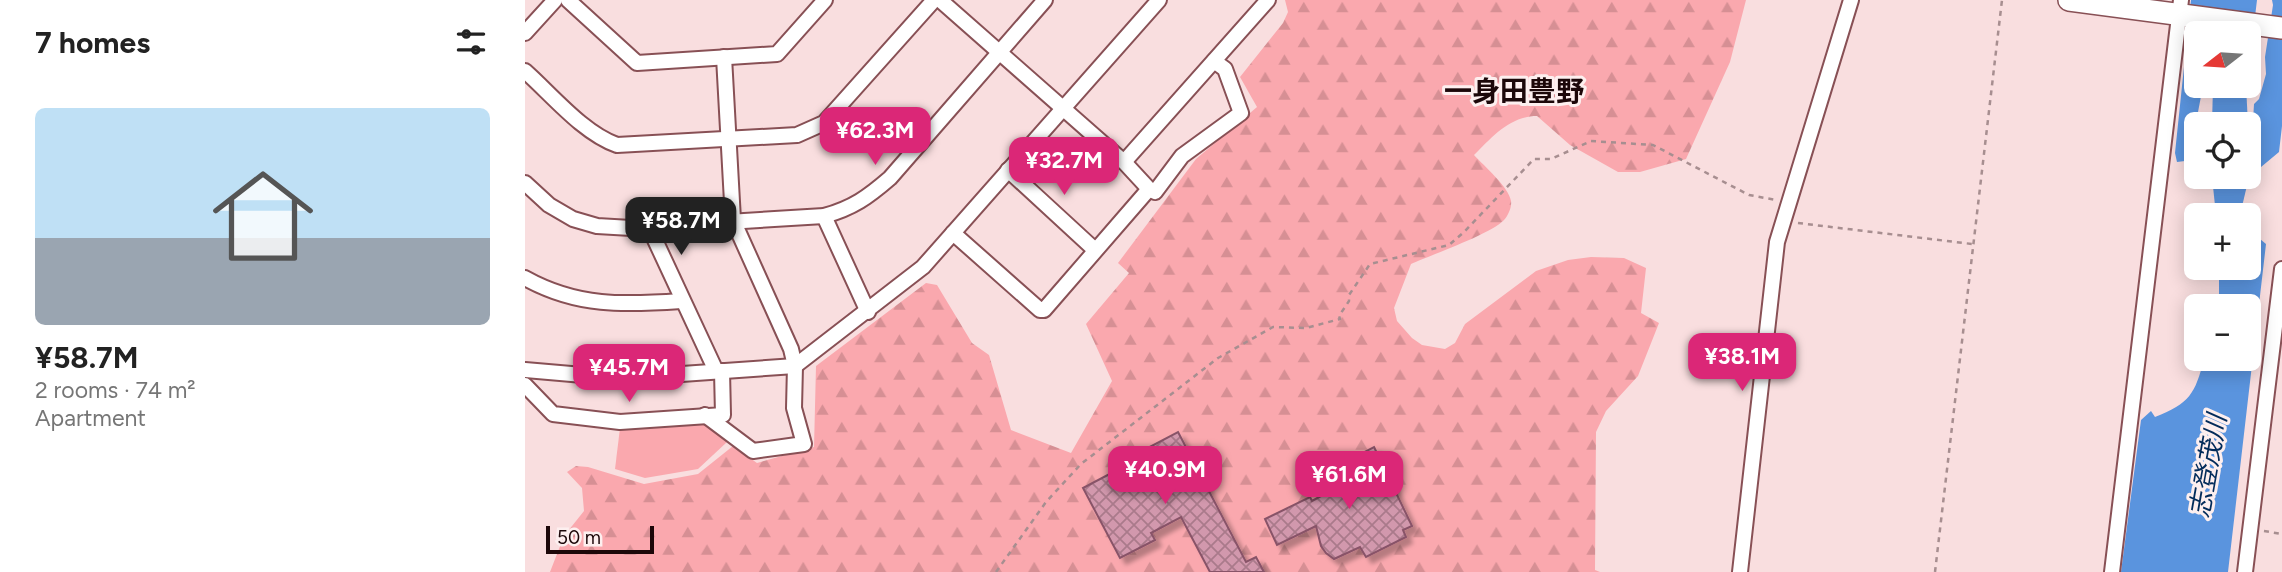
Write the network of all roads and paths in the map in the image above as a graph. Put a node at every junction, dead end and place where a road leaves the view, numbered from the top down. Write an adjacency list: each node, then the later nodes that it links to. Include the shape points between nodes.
1 (555, 0): 14 (street)
2 (568, 0): 16 (street, via 637,63)
3 (825, 0): 16 (street, via 777,54)
4 (934, 0): 20 (street, via 824,123 797,135)
5 (940, 0): 15 (street)
6 (1045, 0): 15 (street)
7 (1159, 0): 19 (street)
8 (1267, 0): 17 (street)
9 (1851, 0): 25 (street)
10 (2002, 0): 31 (path)
11 (2069, 0): 12 (main road)
12 (2181, 7): 13 (main road); 47 (street)
13 (2282, 28)
14 (525, 33)
15 (998, 53): 19 (street); 26 (street, via 890,178 859,203)
16 (724, 57): 20 (street)
17 (1214, 61): 21 (street); 24 (street, via 1225,69 1241,113 1182,156 1155,192)
18 (525, 71): 20 (street, via 604,141 617,145)
19 (1062, 109): 21 (street); 22 (street)
20 (729, 138): 27 (street)
21 (1124, 162): 24 (street)
22 (1008, 170): 30 (street); 32 (street)
23 (525, 183): 29 (street, via 573,219 597,226)
24 (1149, 189): 32 (street)
25 (1788, 203): 28 (street); 44 (path, via 1749,195 1653,145 1591,141 1551,159 1534,159 1449,245 1370,264 1349,295 1340,319 1306,328 1273,327 1180,386 1081,464 1046,502)
26 (824, 216): 27 (street); 36 (street)
27 (733, 220): 29 (street); 37 (street)
28 (1782, 221): 31 (path); 45 (street)
29 (649, 227): 35 (street)
30 (953, 233): 32 (street, via 1040,310); 36 (street, via 923,267)
31 (1972, 243): 46 (path)
32 (1095, 250)
33 (2282, 269): 42 (street)
34 (525, 278): 35 (street, via 569,298 637,304)
35 (681, 301): 39 (street)
36 (868, 312): 37 (street)
37 (795, 366): 39 (street); 41 (street, via 794,408 804,444 753,451)
38 (525, 370): 39 (street, via 606,377)
39 (719, 371): 41 (street, via 723,415)
40 (525, 385): 41 (street, via 553,414 620,422)
41 (705, 415)
42 (2250, 529): 43 (path); 48 (street)
43 (2282, 534)
44 (996, 572)
45 (1740, 572)
46 (1935, 572)
47 (2112, 572)
48 (2245, 572)

